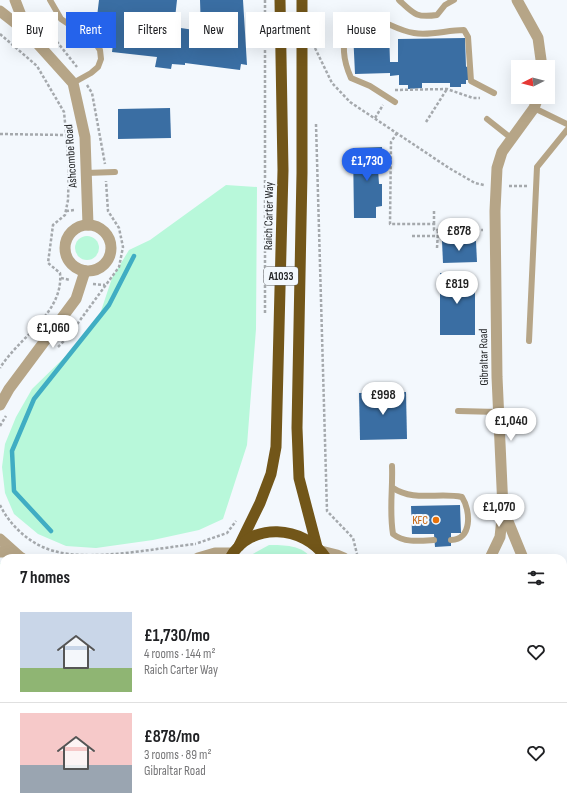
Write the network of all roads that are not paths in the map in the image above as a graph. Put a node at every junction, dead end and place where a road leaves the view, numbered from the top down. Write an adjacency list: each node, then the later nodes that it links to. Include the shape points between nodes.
1 (15, 0): 9 (street, Ashcombe Road)
2 (50, 0): 13 (lane, via 61,19 94,41 100,50 101,59 98,67)
3 (280, 0): 37 (highway, Raich Carter Way / A1033, via 283,170 276,447 271,474 260,503)
4 (302, 0): 38 (highway, A1033, via 298,478)
5 (454, 0): 7 (lane, via 445,5 438,15 423,17 413,14)
6 (517, 0): 12 (street, via 538,38)
7 (402, 1)
8 (0, 11): 10 (street, Ashcombe Road)
9 (20, 12)
10 (12, 20)
11 (41, 48): 13 (street, Ashcombe Road)
12 (541, 60)
13 (72, 83): 23 (street, Ashcombe Road, via 85,137)
14 (494, 93): 15 (lane, via 471,81 468,37 464,30 415,33 404,31 380,19 356,19 346,25 344,42 344,63 351,78)
15 (396, 102)
16 (535, 104): 17 (street, Gibraltar Road)
17 (534, 108): 19 (lane); 21 (street, Gibraltar Road)
18 (487, 119): 21 (lane)
19 (567, 124)
20 (567, 130): 26 (lane, via 537,167)
21 (511, 138): 29 (street, Gibraltar Road, via 502,152 495,186)
22 (115, 172): 23 (lane)
23 (86, 173): 24 (street, Ashcombe Road)
24 (88, 224): 25 (street, via 74,229 68,236 65,246 70,262 76,268); 25 (street, via 101,228 108,234 111,253 108,261 101,267)
25 (85, 271): 27 (street, via 76,299 9,389)
26 (529, 341)
27 (0, 405)
28 (458, 411): 29 (lane)
29 (498, 412): 32 (street, Gibraltar Road)
30 (392, 466): 31 (lane)
31 (393, 488): 34 (lane, via 390,498 393,534 407,540); 35 (lane, via 402,494 413,496 462,497 466,503 468,527 460,539)
32 (503, 508): 43 (street, Gibraltar Road, via 500,537); 44 (street, Gibraltar Road)
33 (0, 539): 40 (street)
34 (434, 540)
35 (451, 540)
36 (0, 552): 39 (street)
37 (234, 552): 38 (highway, via 251,538 264,532 278,531 305,538); 41 (street)
38 (321, 552): 42 (street)
39 (12, 554)
40 (17, 554)
41 (212, 554)
42 (337, 554)
43 (492, 554)
44 (521, 554)

